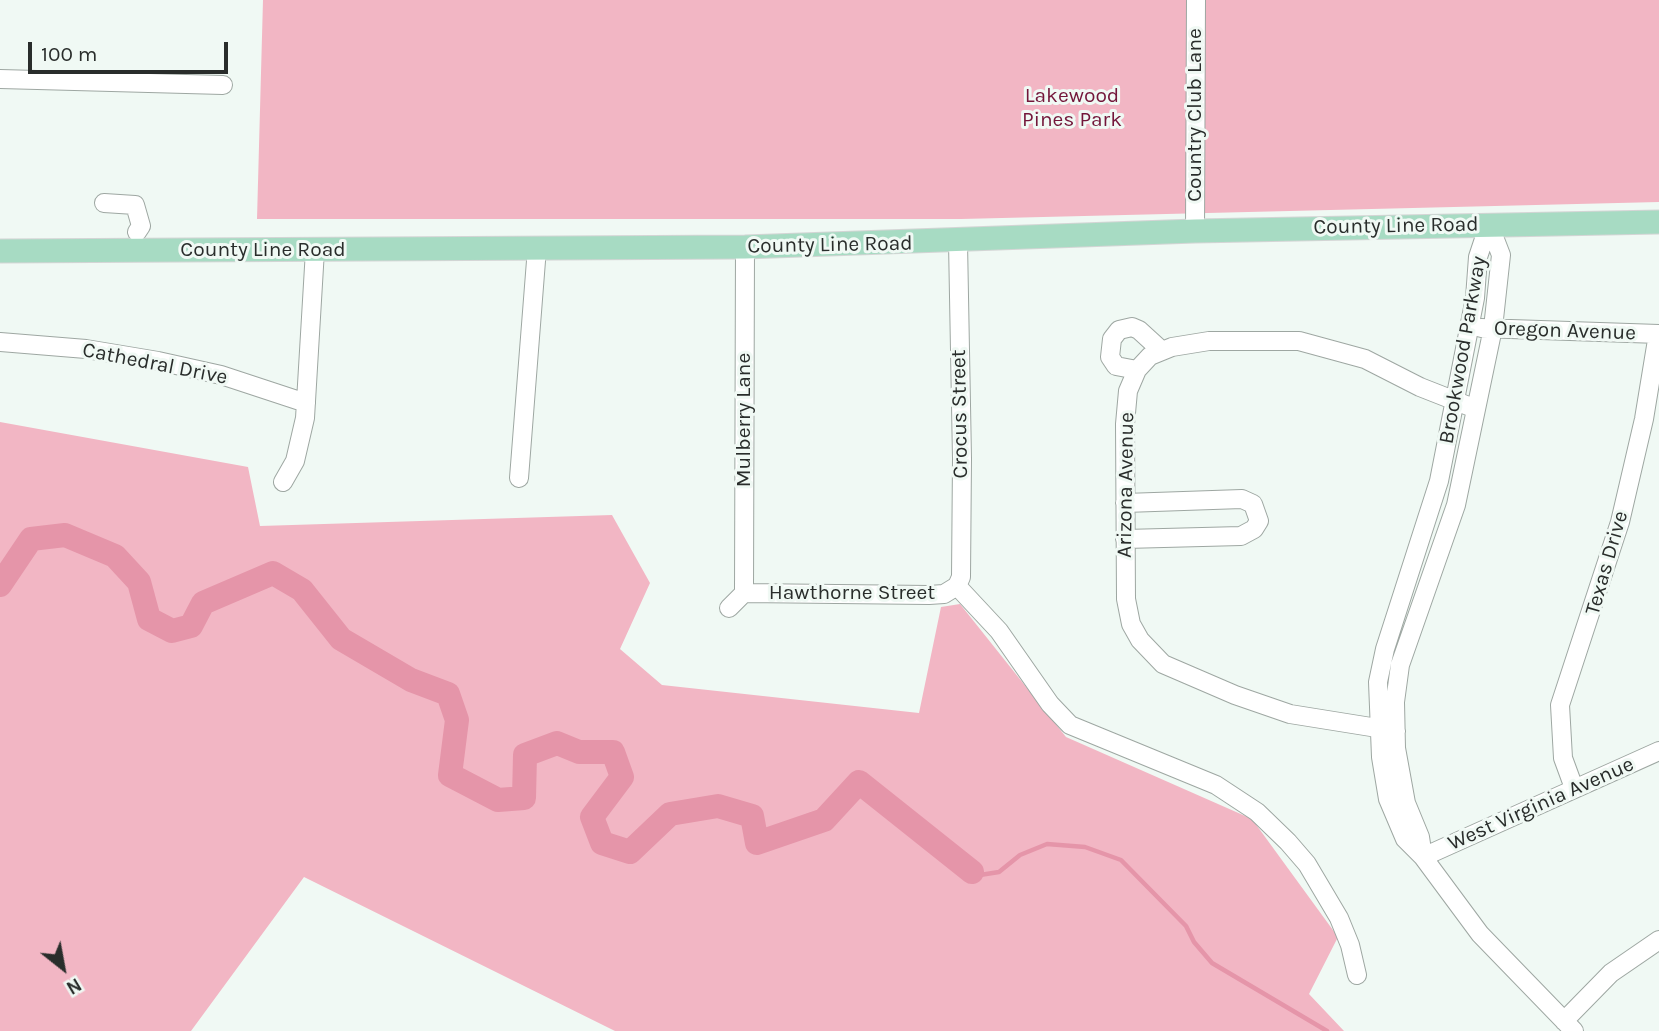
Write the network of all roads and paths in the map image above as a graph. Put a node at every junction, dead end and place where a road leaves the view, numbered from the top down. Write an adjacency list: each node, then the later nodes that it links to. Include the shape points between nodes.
1 (1196, 0): 7 (street, Country Club Lane)
2 (0, 79): 3 (street)
3 (223, 85)
4 (104, 203): 8 (street, via 131,203 138,210)
5 (1659, 222): 6 (main road, County Line Road)
6 (1489, 224): 7 (main road, County Line Road); 14 (street, Brookwood Parkway, via 1478,257); 15 (street, Brookwood Parkway, via 1501,255)
7 (1195, 231): 9 (main road, County Line Road)
8 (137, 234): 12 (main road, County Line Road); 13 (main road, County Line Road)
9 (958, 242): 10 (main road, County Line Road); 27 (street, Crocus Street, via 962,472 961,577)
10 (745, 247): 11 (main road, County Line Road); 28 (street, Mulberry Lane)
11 (537, 248): 12 (main road, County Line Road); 23 (street)
12 (315, 250): 21 (street)
13 (0, 251)
14 (1470, 327): 15 (street, Oregon Avenue); 20 (street, Brookwood Parkway)
15 (1493, 328): 16 (street, Oregon Avenue); 22 (street, Brookwood Parkway)
16 (1658, 334): 32 (street, Texas Drive, via 1620,522 1560,705 1563,758)
17 (0, 342): 21 (street, Cathedral Drive, via 158,361 221,375)
18 (1162, 351): 19 (street); 19 (street, via 1139,330 1119,330 1112,339 1110,358 1116,366); 20 (street, via 1209,341 1298,341 1365,359)
19 (1137, 370): 25 (street, Arizona Avenue, via 1128,391)
20 (1456, 401): 22 (street); 30 (street, Brookwood Parkway, via 1439,481 1378,682)
21 (306, 403): 24 (street, via 295,461)
22 (1476, 409): 30 (street, Brookwood Parkway, via 1455,505 1400,665)
23 (519, 478)
24 (283, 482)
25 (1125, 503): 26 (street, Arizona Avenue); 26 (street, via 1242,499 1253,504 1259,522 1241,536)
26 (1125, 539): 30 (street, Arizona Avenue, via 1131,624 1163,664 1290,714)
27 (957, 586): 28 (street, Hawthorne Street, via 944,594 929,595); 35 (street, via 999,631 1070,725 1216,785 1256,812 1288,842 1307,864 1339,918)
28 (744, 593): 29 (street)
29 (729, 608)
30 (1387, 730): 33 (street, Brookwood Parkway, via 1388,799 1405,839)
31 (1659, 751): 32 (street, West Virginia Avenue)
32 (1574, 788): 33 (street, West Virginia Avenue)
33 (1423, 857): 36 (street, Brookwood Parkway, via 1480,934)
34 (1659, 940): 36 (street, via 1611,973)
35 (1357, 975)
36 (1569, 1026)

